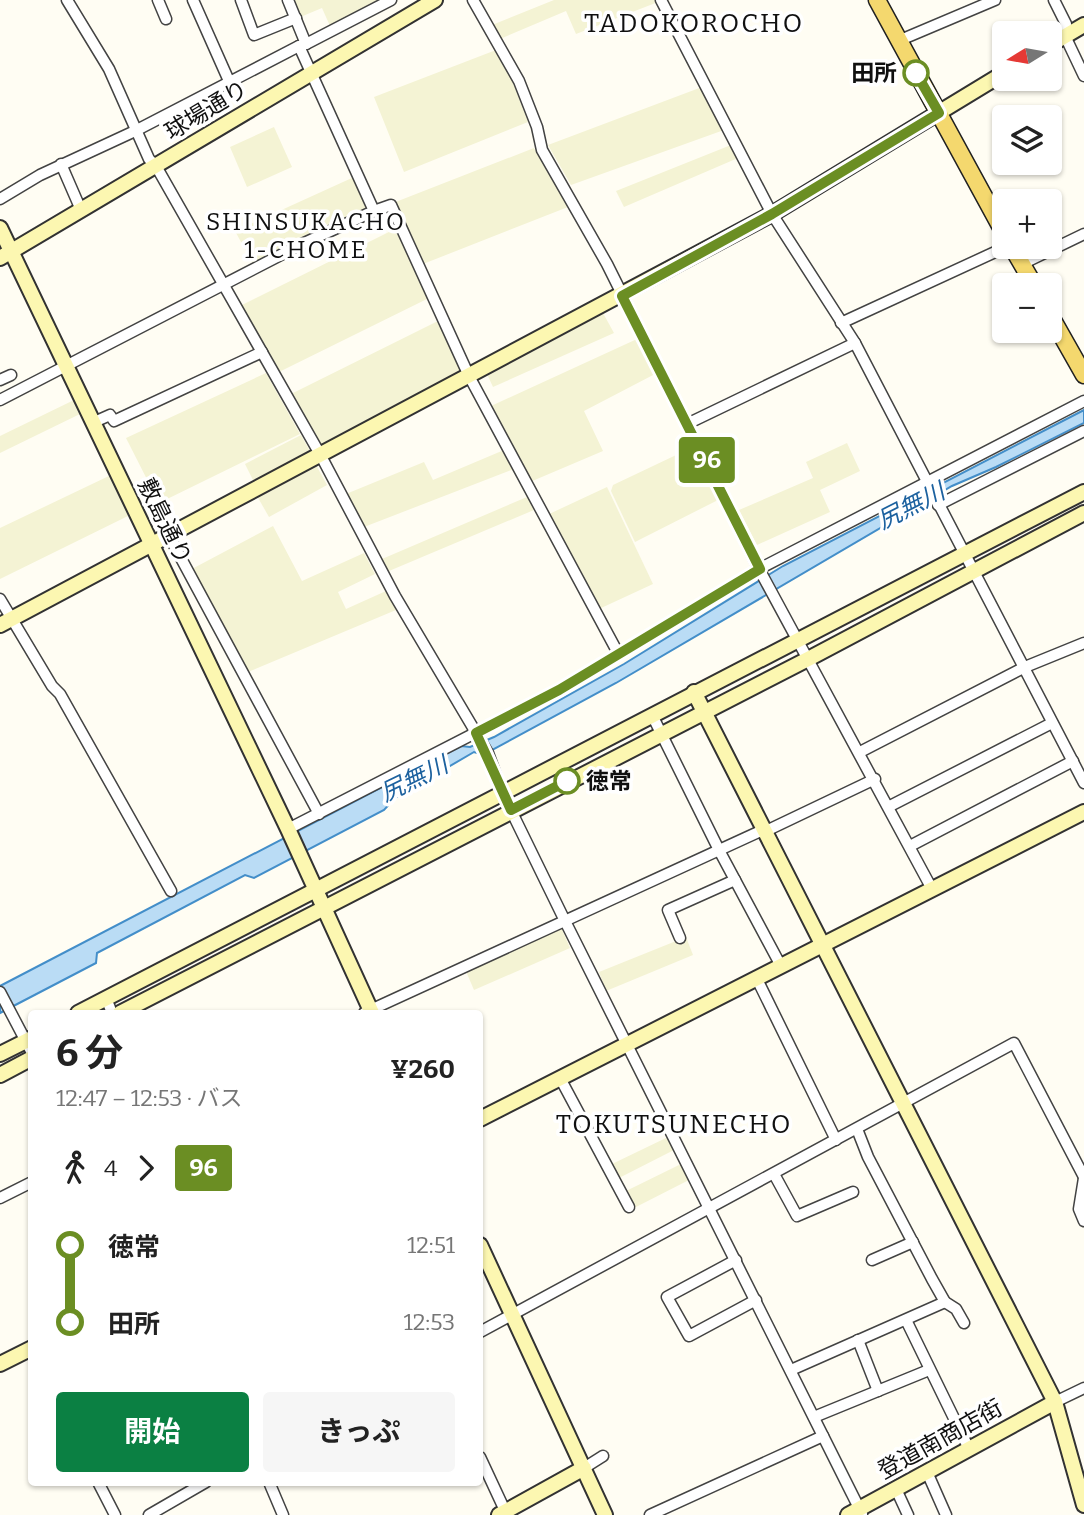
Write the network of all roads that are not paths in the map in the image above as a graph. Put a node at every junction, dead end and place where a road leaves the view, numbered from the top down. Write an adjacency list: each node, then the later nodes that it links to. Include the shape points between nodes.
1 (67, 0): 25 (street, via 108,69)
2 (158, 0): 14 (street)
3 (193, 0): 23 (street)
4 (241, 0): 13 (street, via 254,34)
5 (288, 0): 13 (street)
6 (391, 0): 19 (street)
7 (435, 0): 20 (street, 球場通り)
8 (473, 0): 41 (street, via 519,81 542,150)
9 (661, 0): 32 (street)
10 (877, 0): 18 (main road)
11 (995, 0): 18 (street)
12 (1054, 0): 16 (street, via 1066,24)
13 (296, 18): 19 (street)
14 (166, 19)
15 (1084, 25): 16 (street)
16 (1065, 36): 17 (street); 21 (street)
17 (1062, 38)
18 (898, 41): 24 (main road)
19 (302, 45): 20 (street); 23 (street)
20 (310, 74): 27 (street, 球場通り); 30 (street)
21 (1084, 76)
22 (992, 80): 24 (street)
23 (229, 81): 25 (street)
24 (939, 113): 31 (main road); 32 (street)
25 (135, 131): 26 (street); 27 (street)
26 (61, 164): 28 (street); 29 (street)
27 (156, 166): 29 (street, 球場通り); 40 (street)
28 (0, 199)
29 (81, 210): 36 (street, 球場通り)
30 (374, 211): 40 (street); 49 (street, via 391,205)
31 (992, 211)
32 (772, 214): 41 (street); 42 (street)
33 (0, 228): 36 (street, 敷島通り)
34 (1084, 234): 38 (street)
35 (992, 253): 42 (street)
36 (6, 255): 46 (street, 敷島通り)
37 (1019, 259): 38 (main road)
38 (1022, 264): 39 (main road)
39 (1027, 273)
40 (222, 287): 45 (street); 46 (street)
41 (622, 296): 49 (street); 54 (street)
42 (841, 323): 44 (street)
43 (1062, 336): 48 (main road)
44 (855, 343): 54 (street); 57 (street)
45 (262, 352): 53 (street, via 114,421 110,415); 56 (street)
46 (65, 367): 51 (street); 53 (street, 敷島通り)
47 (11, 375): 50 (street)
48 (1084, 375)
49 (469, 376): 56 (street); 70 (street)
50 (0, 380)
51 (0, 400)
52 (1084, 401): 57 (street)
53 (92, 423): 62 (street, 敷島通り)
54 (689, 424): 64 (street)
55 (1084, 431): 59 (street)
56 (321, 456): 61 (street); 78 (street)
57 (926, 483): 59 (street); 64 (street)
58 (1084, 492): 63 (street)
59 (937, 503): 63 (street)
60 (1084, 513): 65 (street)
61 (169, 536): 62 (street); 87 (street)
62 (152, 546): 67 (street); 89 (street, 敷島通り)
63 (966, 555): 65 (street); 68 (street)
64 (761, 571): 68 (street); 70 (street)
65 (974, 571): 71 (street); 72 (street)
66 (0, 598): 67 (street)
67 (6, 622): 94 (street, via 61,694)
68 (799, 639): 71 (street); 73 (street)
69 (1084, 643): 72 (street)
70 (618, 653): 78 (street)
71 (810, 658): 74 (street); 79 (street)
72 (1025, 667): 76 (street); 79 (street)
73 (694, 692): 74 (street); 75 (street)
74 (704, 712): 77 (street); 88 (street)
75 (652, 715): 77 (street); 83 (street)
76 (1052, 723): 80 (street); 84 (street)
77 (661, 733): 85 (street); 91 (street)
78 (477, 736): 83 (street); 87 (street)
79 (860, 752): 81 (street)
80 (1073, 761): 82 (street); 90 (street)
81 (875, 779): 84 (street); 88 (street)
82 (1084, 783)
83 (503, 794): 85 (street); 95 (street)
84 (890, 806): 90 (street)
85 (511, 810): 96 (street); 97 (street)
86 (1084, 812): 93 (street)
87 (319, 814): 89 (street)
88 (765, 830): 91 (street); 99 (street)
89 (289, 831): 95 (street, 敷島通り)
90 (911, 846): 93 (street)
91 (720, 852): 92 (street); 97 (street)
92 (735, 880): 98 (street, via 668,910); 100 (street)
93 (932, 889): 99 (street)
94 (171, 891)
95 (316, 892): 96 (street); 103 (street)
96 (324, 906): 106 (street); 107 (street)
97 (565, 921): 108 (street); 111 (street)
98 (680, 938)
99 (822, 946): 100 (street); 116 (street)
100 (781, 965): 101 (street)
101 (756, 977): 111 (street); 119 (street)
102 (0, 992): 109 (street)
103 (106, 999): 104 (street); 105 (street)
104 (84, 1010)
105 (111, 1010)
106 (126, 1010)
107 (368, 1010)
108 (373, 1010)
109 (28, 1042)
110 (28, 1044): 112 (street)
111 (628, 1044): 115 (street); 126 (street)
112 (0, 1054)
113 (28, 1060): 114 (street)
114 (0, 1075)
115 (560, 1078): 117 (street); 125 (street)
116 (901, 1103): 118 (street); 121 (street, via 1014,1043); 145 (street)
117 (483, 1117)
118 (857, 1129): 119 (street); 128 (street)
119 (836, 1140): 120 (street)
120 (774, 1174): 123 (street, via 797,1216); 126 (street)
121 (1084, 1177): 127 (street, via 1079,1209)
122 (28, 1184): 124 (street)
123 (853, 1192)
124 (0, 1198)
125 (629, 1208)
126 (709, 1208): 130 (street); 134 (street)
127 (1084, 1221)
128 (913, 1242): 131 (street); 133 (street)
129 (483, 1252): 134 (street)
130 (736, 1260): 132 (street); 132 (street, via 667,1297 689,1336)
131 (872, 1260)
132 (756, 1300): 141 (street)
133 (945, 1302): 135 (street); 136 (street)
134 (512, 1315): 137 (street); 151 (street)
135 (906, 1320): 138 (street); 142 (street)
136 (964, 1323)
137 (483, 1329)
138 (858, 1340): 141 (street); 144 (street)
139 (28, 1352): 140 (street)
140 (0, 1364)
141 (791, 1370): 146 (street)
142 (929, 1370): 144 (street); 148 (street)
143 (1084, 1388): 145 (street)
144 (878, 1391): 146 (street)
145 (1055, 1402): 148 (street, 登道南商店街); 157 (street)
146 (814, 1417): 147 (street)
147 (823, 1436): 158 (street); 164 (street)
148 (969, 1449): 152 (street, 登道南商店街)
149 (603, 1456): 151 (street)
150 (483, 1464): 159 (street)
151 (584, 1468): 159 (street); 163 (street)
152 (927, 1472): 156 (street, 登道南商店街); 166 (street)
153 (100, 1486): 160 (street)
154 (199, 1486): 161 (street)
155 (271, 1486): 162 (street)
156 (896, 1489): 158 (street, 登道南商店街); 165 (street)
157 (1084, 1505)
158 (856, 1513)
159 (504, 1514)
160 (115, 1515)
161 (149, 1515)
162 (283, 1515)
163 (605, 1515)
164 (650, 1515)
165 (908, 1515)
166 (946, 1515)

